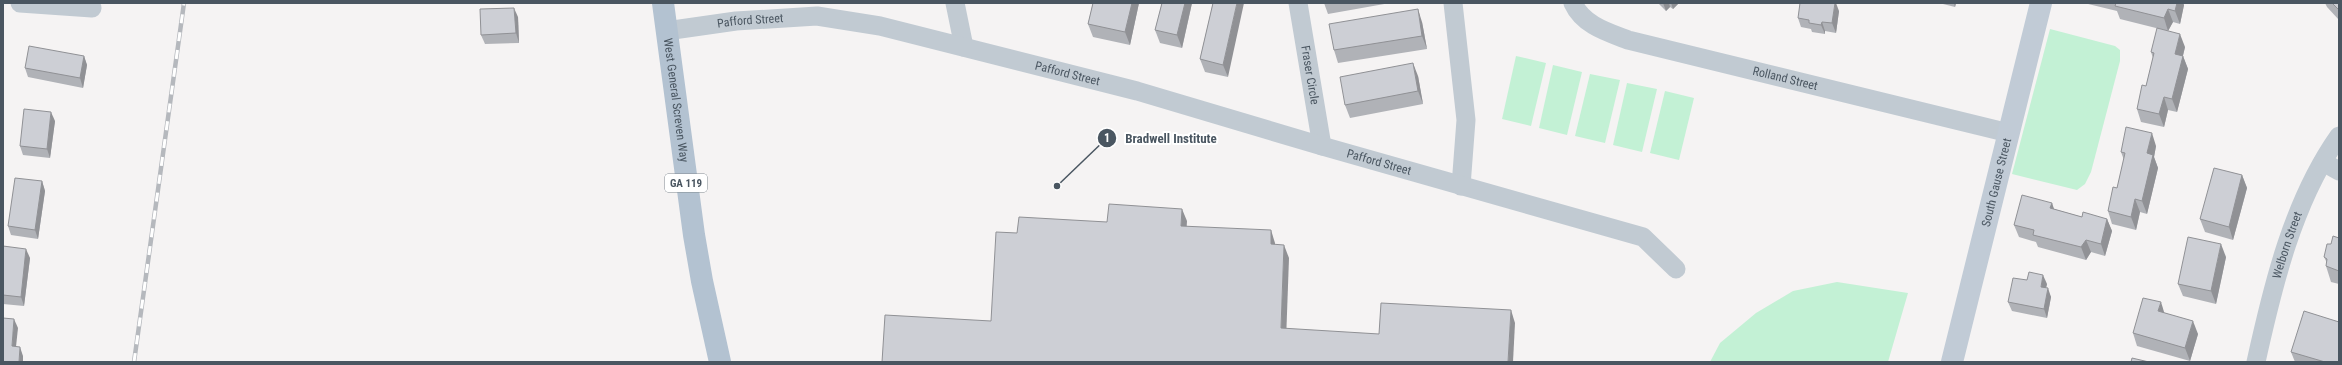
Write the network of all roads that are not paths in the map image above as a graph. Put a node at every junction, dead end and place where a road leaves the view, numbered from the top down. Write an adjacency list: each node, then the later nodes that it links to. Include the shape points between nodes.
1 (20, 3): 8 (street)
2 (663, 3): 9 (main road, West General Screven Way / GA 119)
3 (955, 3): 10 (street)
4 (1298, 3): 13 (street, Fraser Circle)
5 (1453, 3): 16 (street, via 1466,120)
6 (1573, 3): 11 (street, Rolland Street, via 1584,19 1598,29 1628,40)
7 (2041, 3): 11 (street, South Gause Street)
8 (92, 8)
9 (666, 31): 10 (street, Pafford Street, via 736,21 817,16 880,26); 18 (main road, West General Screven Way / GA 119, via 694,235)
10 (964, 47): 13 (street, Pafford Street, via 1137,91)
11 (2009, 134): 19 (street, South Gause Street)
12 (2339, 136): 14 (street, Welborn Street)
13 (1322, 146): 16 (street, Pafford Street)
14 (2322, 162): 15 (street); 20 (street, Welborn Street, via 2287,246 2264,323)
15 (2339, 171)
16 (1461, 186): 17 (street, Pafford Street, via 1643,236)
17 (1676, 269)
18 (720, 362)
19 (1952, 362)
20 (2256, 362)

